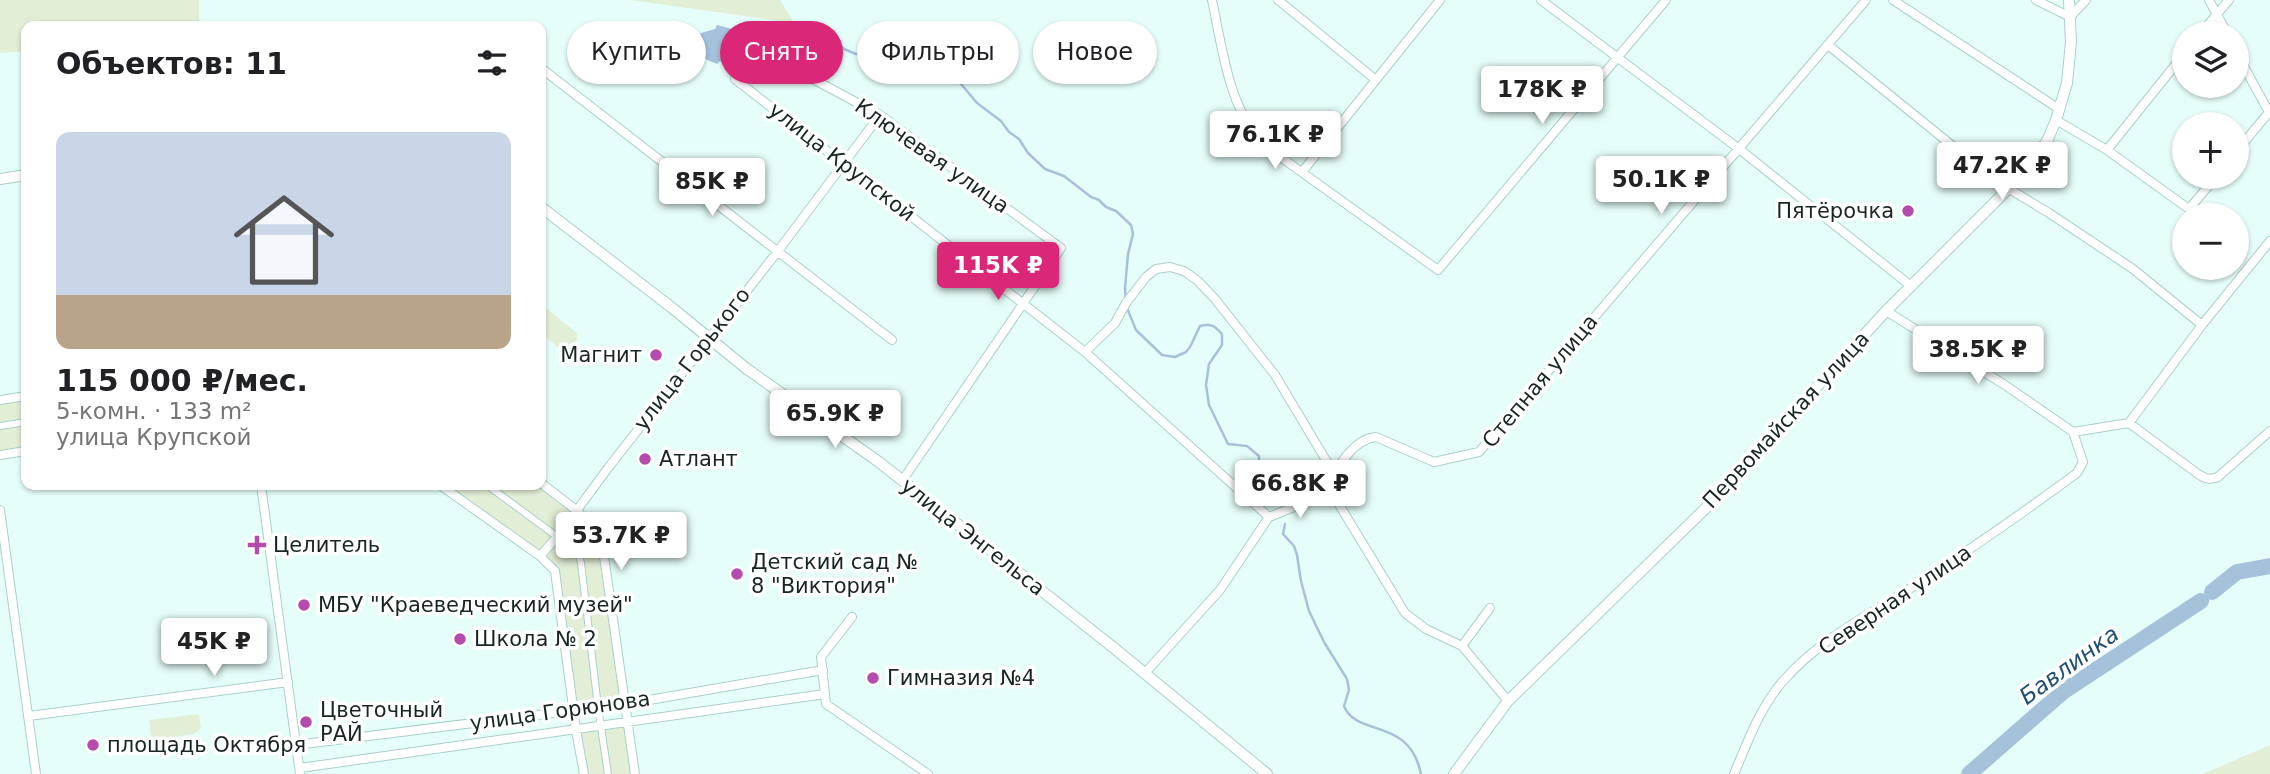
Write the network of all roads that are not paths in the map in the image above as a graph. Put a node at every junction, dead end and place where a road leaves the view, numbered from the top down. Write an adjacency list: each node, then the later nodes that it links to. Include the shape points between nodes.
1 (1212, 0): 32 (street, via 1227,74 1254,133)
2 (1278, 0): 22 (street)
3 (1440, 0): 22 (street)
4 (1541, 0): 18 (street)
5 (1666, 0): 18 (street)
6 (1866, 0): 17 (street, Степная улица)
7 (1893, 0): 27 (street)
8 (2036, 0): 14 (street)
9 (2068, 0): 14 (street, Первомайская улица)
10 (2086, 0): 14 (street)
11 (2209, 0): 13 (street)
12 (2229, 0): 13 (street)
13 (2216, 14): 15 (street); 16 (street)
14 (2070, 17): 27 (street, Первомайская улица, via 2070,60)
15 (2210, 21)
16 (2220, 21)
17 (1828, 45): 29 (street, Степная улица); 35 (street)
18 (1618, 58): 29 (street); 32 (street, via 1438,270)
19 (2172, 69): 30 (street)
20 (546, 72): 39 (street)
21 (2249, 75): 25 (street)
22 (1376, 80): 32 (street)
23 (742, 84): 31 (street, улица Крупской)
24 (822, 84): 26 (street, Ключевая улица)
25 (2270, 112): 28 (street)
26 (880, 115): 31 (street, улица Горького); 41 (street, Ключевая улица, via 1061,248)
27 (2058, 115): 30 (street); 35 (street, Первомайская улица, via 2036,158)
28 (2249, 137)
29 (1738, 148): 40 (street); 56 (street, Степная улица, via 1479,452 1434,462 1376,437 1367,438)
30 (2106, 150): 36 (street, via 2189,209)
31 (844, 162): 39 (street, улица Горького); 41 (street, улица Крупской)
32 (1302, 172)
33 (21, 176): 34 (street)
34 (0, 179)
35 (2008, 189): 40 (street, Первомайская улица); 43 (street, via 2133,270)
36 (2206, 189)
37 (546, 211): 44 (street, улица Энгельса)
38 (2270, 241): 43 (street)
39 (778, 251): 44 (street, улица Горького); 45 (street)
40 (1911, 286): 42 (street, Первомайская улица)
41 (1024, 304): 46 (street, улица Крупской); 57 (street)
42 (1886, 311): 52 (street); 75 (street, Первомайская улица, via 1708,506)
43 (2202, 325): 50 (street)
44 (709, 337): 57 (street, улица Энгельса); 64 (street, улица Горького)
45 (892, 340)
46 (1085, 352): 56 (street, via 1115,323 1146,277 1156,269 1184,271 1215,299 1275,375); 65 (street, улица Крупской)
47 (21, 398): 48 (street)
48 (0, 400)
49 (21, 423): 51 (street)
50 (2129, 423): 52 (street); 53 (street, via 2205,479 2218,478)
51 (0, 426)
52 (2073, 432): 92 (street, Северная улица, via 2082,462 2077,473 1800,664 1769,699)
53 (2270, 432)
54 (21, 452): 55 (street)
55 (0, 455)
56 (1333, 472): 59 (street, Степная улица)
57 (902, 481): 72 (street, улица Энгельса)
58 (546, 487): 64 (street)
59 (1329, 488): 65 (street); 70 (street, via 1405,613)
60 (262, 490): 73 (street)
61 (447, 490): 67 (street)
62 (494, 490): 66 (street)
63 (0, 510): 79 (street)
64 (576, 510): 66 (street, улица Горького); 76 (street, via 601,535)
65 (1269, 517): 72 (street, via 1220,590)
66 (558, 536): 67 (street, улица Горького); 77 (street, via 578,552 581,563)
67 (540, 555): 78 (street, via 555,571)
68 (1490, 608): 70 (street)
69 (852, 617): 71 (street, via 821,657)
70 (1462, 646): 75 (street)
71 (823, 670): 74 (street); 76 (street, улица Горюнова)
72 (1145, 673): 90 (street, улица Энгельса)
73 (288, 682): 79 (street); 83 (street)
74 (825, 694): 80 (street, улица Горюнова); 89 (street, via 826,704)
75 (1508, 701): 91 (street, Первомайская улица)
76 (626, 704): 77 (street, улица Горюнова); 80 (street)
77 (598, 707): 78 (street, улица Горюнова); 81 (street)
78 (573, 710): 82 (street); 83 (street, улица Горюнова)
79 (29, 716): 85 (street)
80 (628, 722): 81 (street, улица Горюнова); 88 (street)
81 (602, 726): 82 (street, улица Горюнова); 87 (street)
82 (576, 730): 84 (street, улица Горюнова); 86 (street)
83 (296, 745): 84 (street)
84 (300, 771)
85 (36, 774)
86 (584, 774)
87 (608, 774)
88 (635, 774)
89 (928, 774)
90 (1266, 774)
91 (1454, 774)
92 (1734, 774)

